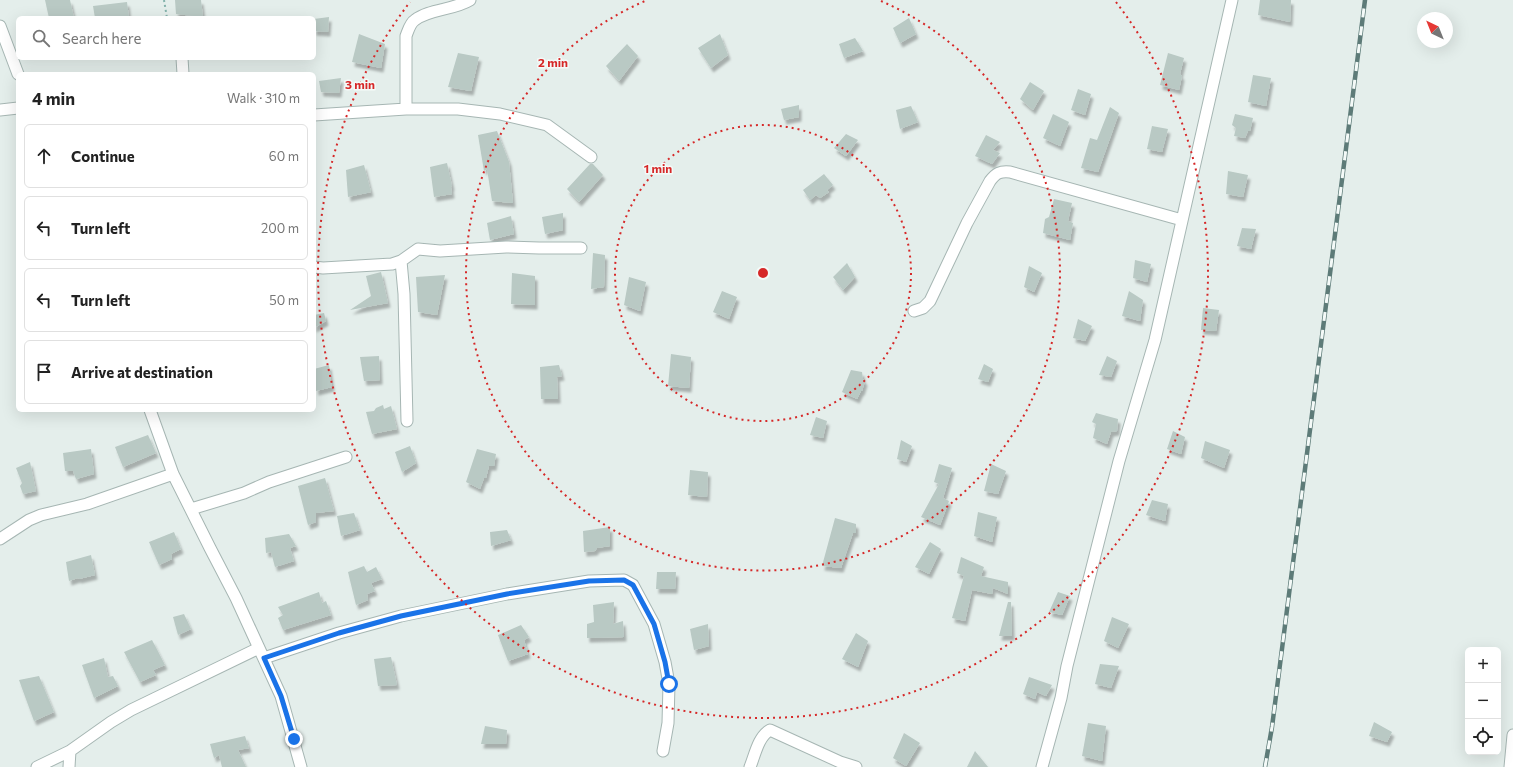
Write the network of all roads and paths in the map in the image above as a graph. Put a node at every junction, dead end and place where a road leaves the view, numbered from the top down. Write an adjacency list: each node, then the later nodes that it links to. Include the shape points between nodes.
1 (164, 0): 4 (path)
2 (470, 0): 10 (street, via 425,15 414,20 410,26 406,36)
3 (1232, 0): 14 (street)
4 (167, 16)
5 (0, 26): 7 (street)
6 (182, 60): 8 (street)
7 (17, 72)
8 (183, 72)
9 (16, 108): 11 (street)
10 (406, 109): 12 (street); 13 (street, via 458,109 527,119 547,125)
11 (0, 110)
12 (316, 116)
13 (591, 157)
14 (1182, 220): 18 (street, via 1001,171 987,187 967,223 927,306); 34 (street, via 1155,340 1119,461)
15 (581, 248): 16 (street, via 506,247 440,251 418,249)
16 (401, 261): 17 (street, via 392,264); 20 (street)
17 (316, 267)
18 (914, 311)
19 (151, 412): 22 (street)
20 (407, 421)
21 (346, 458): 23 (street)
22 (173, 474): 23 (street); 24 (street, via 87,504 41,515)
23 (191, 509): 25 (street)
24 (0, 539)
25 (262, 653): 27 (street, via 131,710); 28 (street, via 401,616 507,594 589,581 624,580 633,585 644,604 654,624 665,662 669,684 668,724); 31 (street, via 281,696)
26 (1513, 735): 35 (street)
27 (70, 751): 29 (street); 30 (street)
28 (662, 751)
29 (37, 767)
30 (69, 767)
31 (301, 767)
32 (750, 767): 33 (street, via 760,739 770,730)
33 (856, 767)
34 (1042, 767)
35 (1510, 767)

